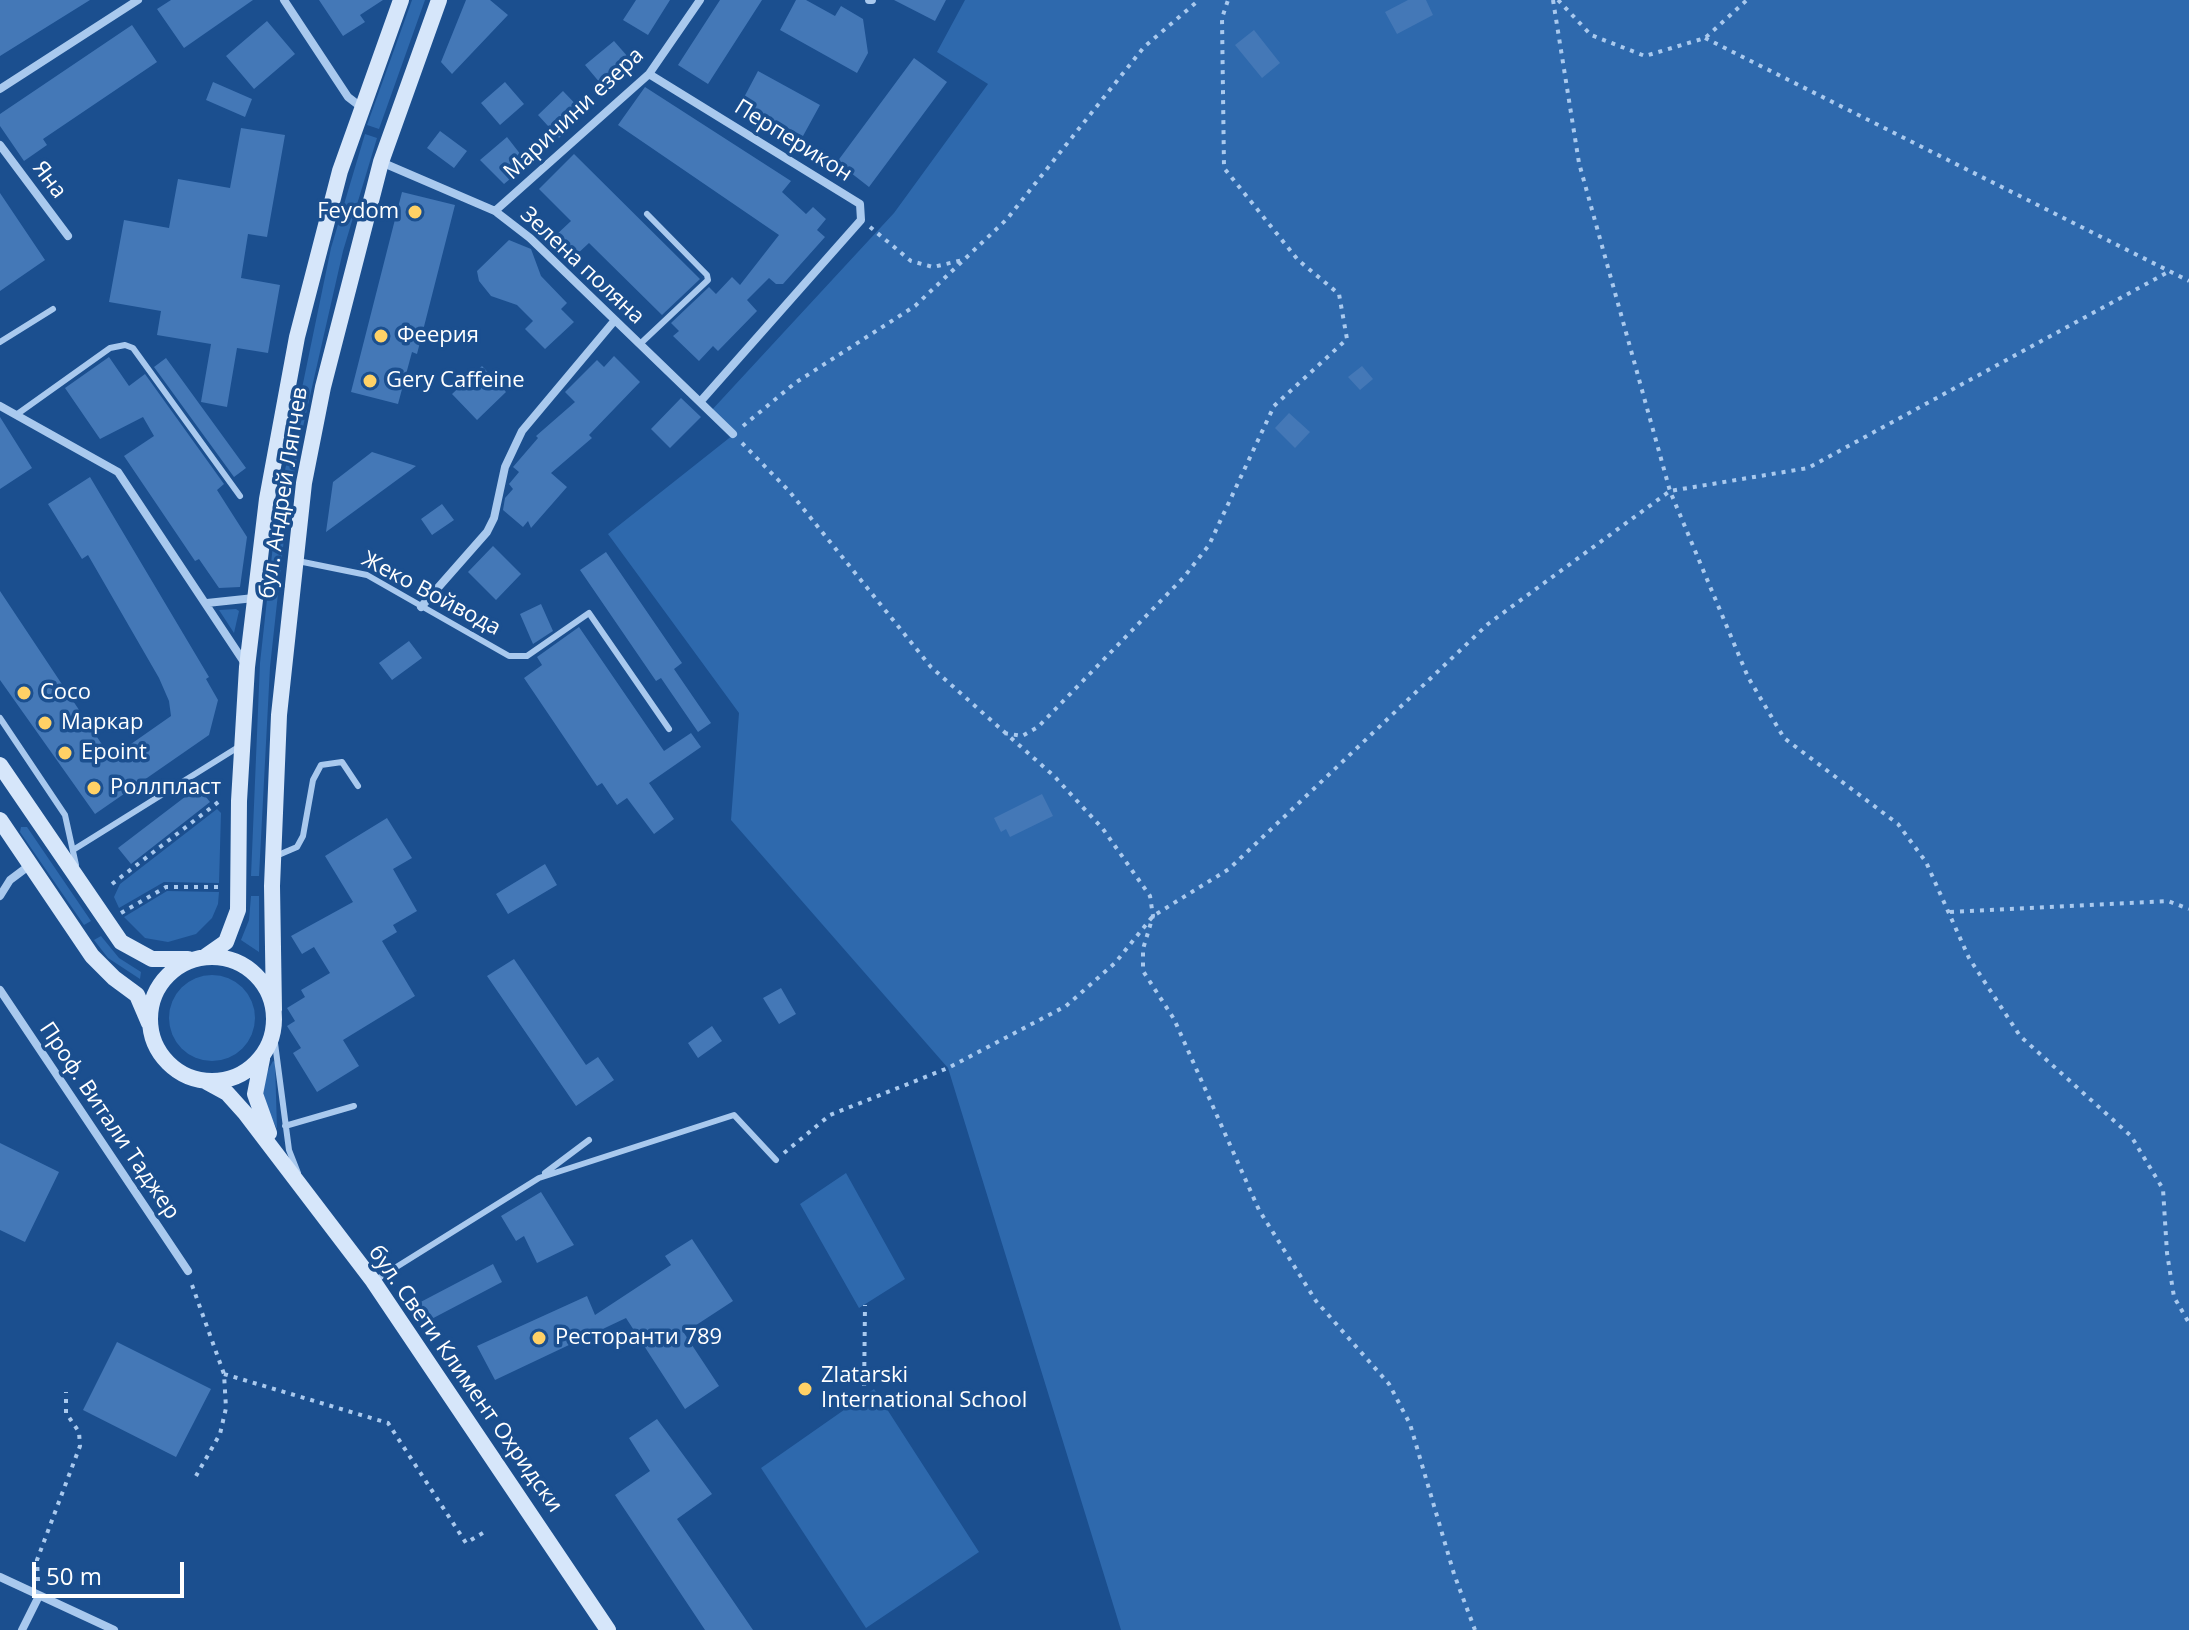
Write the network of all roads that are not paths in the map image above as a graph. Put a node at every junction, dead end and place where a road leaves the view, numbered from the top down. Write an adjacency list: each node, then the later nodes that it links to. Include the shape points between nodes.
1 (138, 0): 7 (street)
2 (284, 0): 8 (street, via 348,97)
3 (401, 0): 8 (main road, бул. Андрей Ляпчев)
4 (439, 0): 10 (main road, бул. Андрей Ляпчев)
5 (700, 0): 6 (street, Маричини езера)
6 (649, 74): 11 (street, Маричини езера); 18 (street, Перперикон, via 860,204 861,220)
7 (0, 89)
8 (361, 107): 24 (main road, бул. Андрей Ляпчев, via 297,337)
9 (0, 145): 13 (street, Яна)
10 (381, 162): 11 (street, Зелена поляна); 23 (main road, бул. Андрей Ляпчев, via 323,387)
11 (495, 211): 15 (street, Зелена поляна)
12 (647, 214): 17 (lane, via 708,280)
13 (68, 236)
14 (53, 309): 16 (lane)
15 (615, 320): 17 (street, Зелена поляна); 26 (street, via 522,431 505,467 487,532)
16 (0, 342)
17 (640, 344): 18 (street, Зелена поляна)
18 (700, 402): 21 (street, Зелена поляна)
19 (0, 406): 20 (street)
20 (16, 415): 22 (lane, via 110,348 125,345 133,348); 25 (street, via 118,472)
21 (733, 434)
22 (240, 496)
23 (294, 561): 26 (lane, Жеко Войвода, via 367,575); 35 (main road, бул. Андрей Ляпчев, via 279,715)
24 (255, 598): 25 (street); 27 (main road, бул. Андрей Ляпчев)
25 (207, 603): 27 (street)
26 (421, 607): 29 (lane, Жеко Войвода, via 509,656 527,656 589,613)
27 (247, 667): 30 (main road, бул. Андрей Ляпчев)
28 (0, 718): 34 (lane, via 65,815)
29 (669, 729)
30 (242, 744): 34 (lane); 39 (main road, бул. Андрей Ляпчев, via 238,910 226,942)
31 (0, 765): 37 (main road)
32 (358, 786): 35 (lane, via 342,762 321,765 313,780 303,836 297,847)
33 (0, 820): 36 (main road)
34 (73, 850): 37 (lane)
35 (273, 857): 41 (main road, бул. Андрей Ляпчев)
36 (30, 865): 38 (street); 42 (main road, via 92,956 137,995)
37 (82, 887): 39 (main road, via 128,949 152,959)
38 (0, 896)
39 (199, 957): 41 (main road, via 231,958 255,972); 42 (main road, via 173,969 158,989)
40 (0, 990): 53 (street, Проф. Витали Таджер)
41 (274, 1010): 43 (main road)
42 (150, 1027): 45 (main road, via 166,1062)
43 (273, 1028): 44 (main road); 47 (lane)
44 (264, 1054): 45 (main road, via 235,1077); 49 (main road, бул. Свети Климент Охридски, via 255,1094)
45 (205, 1081): 49 (main road, бул. Свети Климент Охридски, via 227,1093)
46 (354, 1106): 47 (lane)
47 (285, 1126): 52 (lane)
48 (589, 1140): 51 (lane)
49 (280, 1156): 52 (main road, бул. Свети Климент Охридски)
50 (776, 1160): 51 (lane, via 734,1115)
51 (539, 1178): 54 (lane)
52 (307, 1194): 54 (main road, бул. Свети Климент Охридски)
53 (188, 1271)
54 (373, 1281): 59 (main road, бул. Свети Климент Охридски)
55 (0, 1577): 56 (street)
56 (39, 1596): 57 (street); 58 (street)
57 (22, 1630)
58 (114, 1630)
59 (608, 1630)

